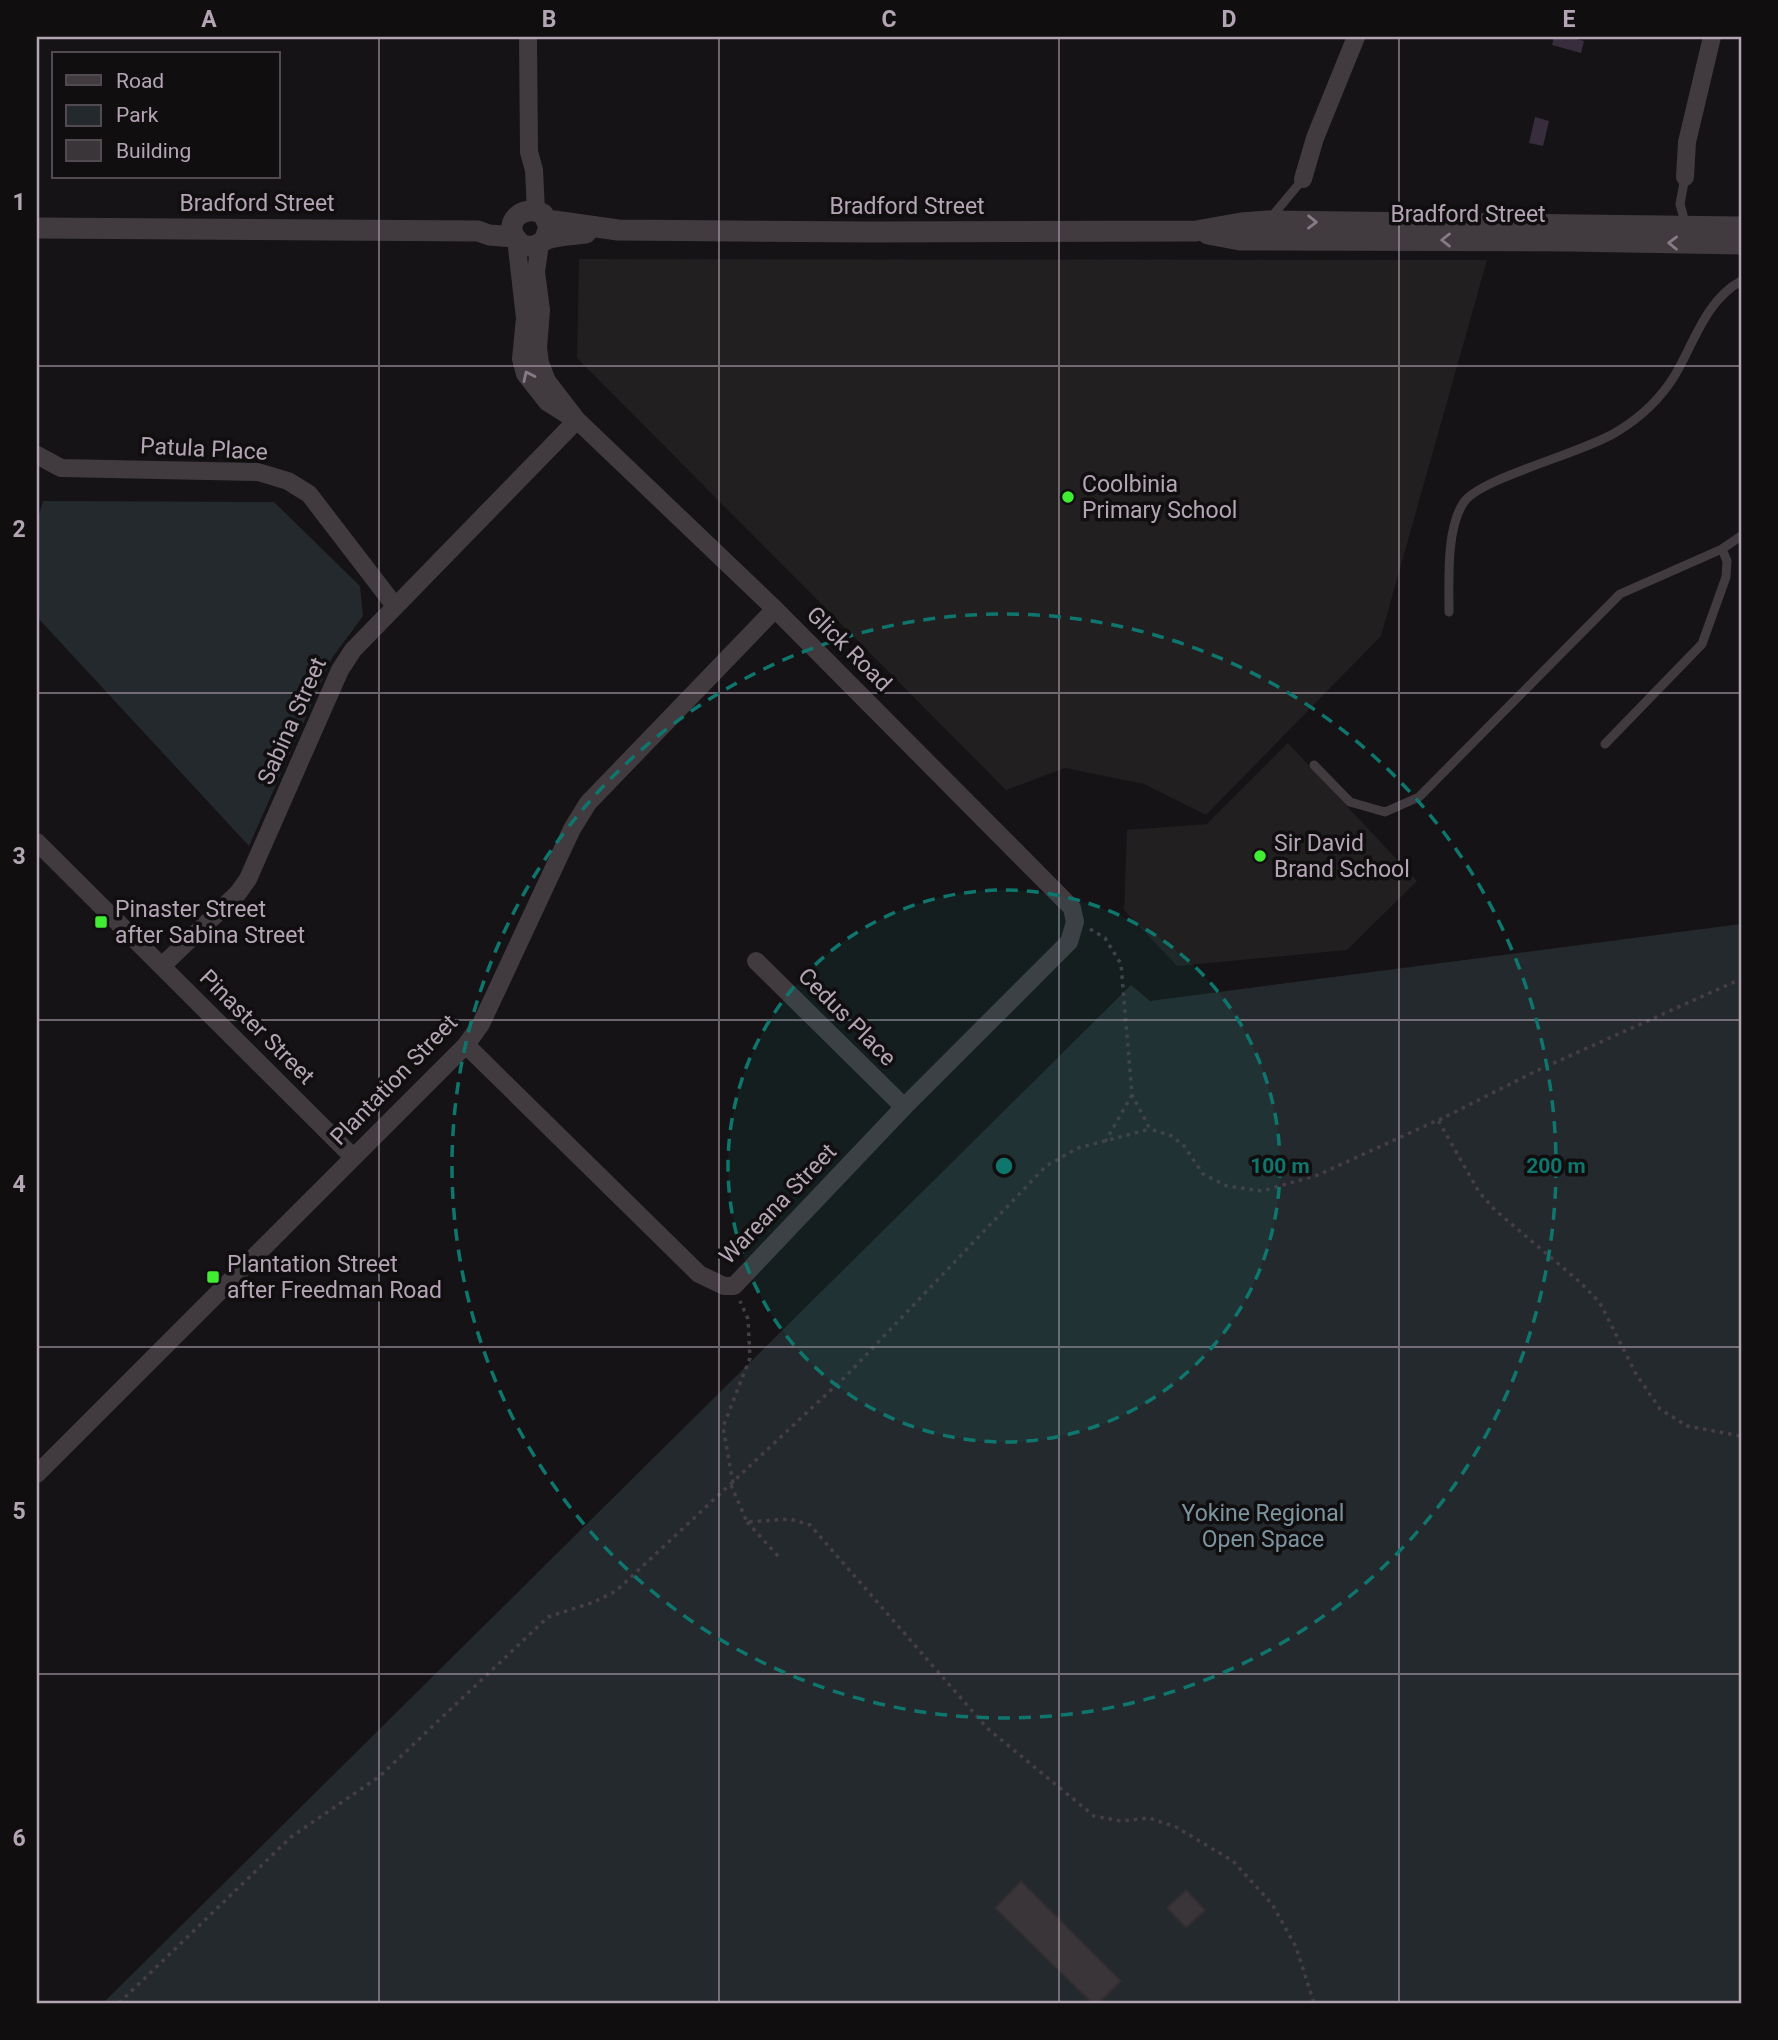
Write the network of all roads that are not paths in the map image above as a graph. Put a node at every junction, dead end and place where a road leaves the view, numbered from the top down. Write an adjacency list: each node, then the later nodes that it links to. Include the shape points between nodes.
1 (528, 37): 7 (street, Glick Road, via 529,152 524,171)
2 (1356, 37): 5 (street)
3 (1712, 37): 4 (street, via 1687,142)
4 (1685, 177): 8 (lane, via 1680,204)
5 (1303, 179): 6 (lane)
6 (1268, 221): 8 (street, Bradford Street, one-way to 8); 11 (street, Bradford Street)
7 (530, 227): 9 (street, Bradford Street, via 489,235 478,231); 11 (street, Bradford Street); 14 (street, Glick Road, via 541,310 540,363 547,381)
8 (1686, 227): 10 (street, Bradford Street)
9 (37, 228)
10 (1741, 228)
11 (1196, 231): 12 (street, Bradford Street, one-way to 11, via 1240,240)
12 (1741, 244)
13 (1741, 281): 20 (lane, via 1712,306 1673,377 1650,407 1587,447 1485,485 1466,499 1455,517)
14 (577, 420): 18 (street, Sabina Street); 19 (street, Glick Road)
15 (37, 456): 18 (street, Patula Place, via 61,468 258,472 288,481 309,494)
16 (1741, 536): 17 (lane)
17 (1722, 549): 21 (lane, via 1726,577 1702,644); 22 (lane, via 1620,594 1419,797 1385,811 1350,802)
18 (395, 606): 26 (street, Sabina Street, via 340,670 248,879)
19 (775, 610): 24 (street, Glick Road, via 1072,908); 27 (street, Plantation Street, via 587,803 481,1024)
20 (1449, 612)
21 (1605, 744)
22 (1314, 765)
23 (37, 842): 26 (street, Pinaster Street)
24 (1075, 922): 28 (street, Wareana Street, via 1069,942)
25 (756, 961): 28 (street, Cedus Place)
26 (162, 966): 29 (street, Pinaster Street)
27 (466, 1045): 28 (street, Wareana Street, via 699,1274 723,1286 734,1286); 29 (street, Plantation Street)
28 (904, 1107)
29 (353, 1157): 30 (street, Plantation Street)
30 (37, 1474)

